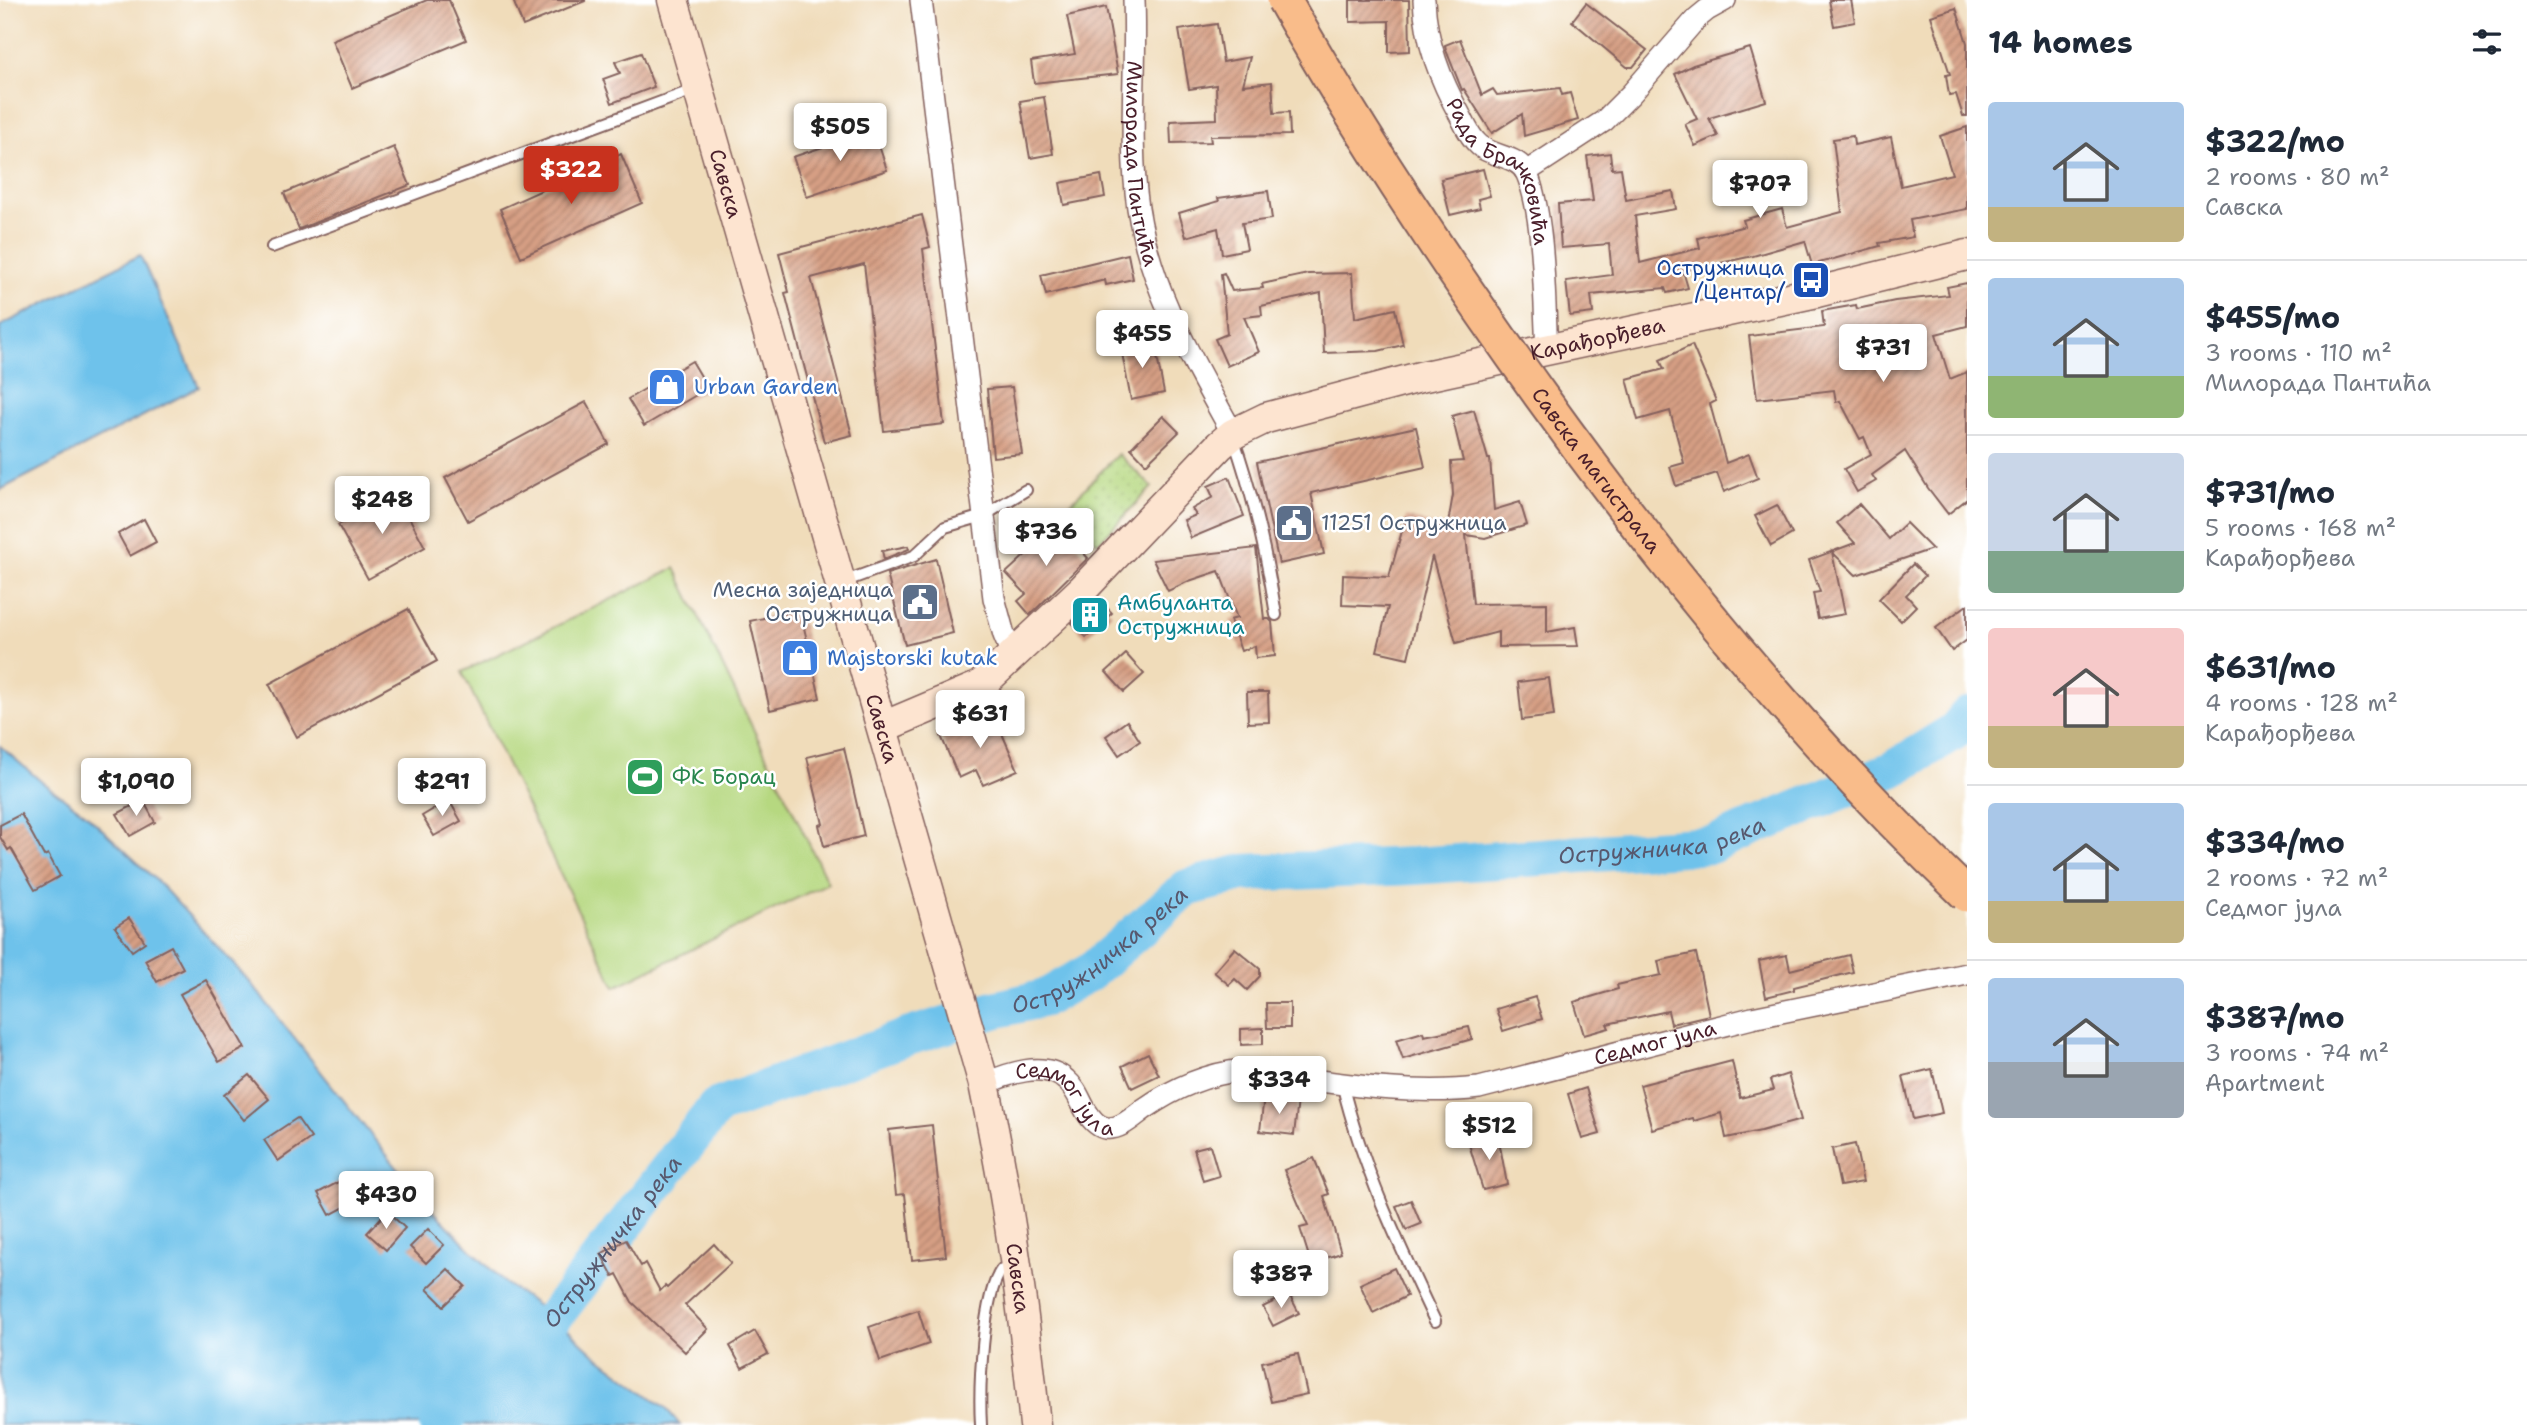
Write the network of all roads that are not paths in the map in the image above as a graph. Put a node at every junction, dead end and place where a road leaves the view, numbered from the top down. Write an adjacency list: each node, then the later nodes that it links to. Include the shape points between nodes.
1 (673, 0): 7 (street, Савска)
2 (921, 0): 14 (street)
3 (1134, 0): 12 (street, Милорада Пантића, via 1132,128 1138,209 1174,328)
4 (1284, 0): 19 (main road, Савска магистрала, bridge, via 1430,237 1592,467 1758,674 1866,794)
5 (1423, 0): 8 (street, Рада Бранковића, via 1430,48 1472,136 1478,145 1514,161)
6 (1725, 0): 8 (street, via 1696,19 1604,121)
7 (698, 88): 9 (lane); 15 (street, Савска)
8 (1526, 172): 11 (street, Рада Бранковића, via 1539,225)
9 (272, 247)
10 (1967, 255): 11 (street, Карађорђева)
11 (1547, 350): 12 (street, Карађорђева, via 1327,401 1266,418)
12 (1233, 434): 16 (lane, via 1270,570); 17 (street, Карађорђева)
13 (1026, 490): 14 (lane)
14 (983, 516): 15 (lane, via 945,527 914,556); 17 (street, via 994,597)
15 (841, 583): 18 (street, Савска)
16 (1276, 615)
17 (1013, 657): 18 (street, Карађорђева, via 980,686)
18 (883, 727): 22 (street, Савска)
19 (1967, 895)
20 (1967, 974): 21 (street, Седмог јула, via 1752,1018 1479,1088 1400,1090)
21 (1342, 1083): 22 (street, Седмог јула, via 1243,1070 1219,1073 1166,1095 1115,1128 1095,1123 1074,1088 1057,1073 1021,1072); 24 (lane, via 1360,1148 1391,1228)
22 (984, 1084): 23 (street, Савска)
23 (1018, 1266): 25 (lane, via 1002,1269 988,1307); 26 (street, Савска)
24 (1435, 1321)
25 (981, 1425)
26 (1035, 1425)

